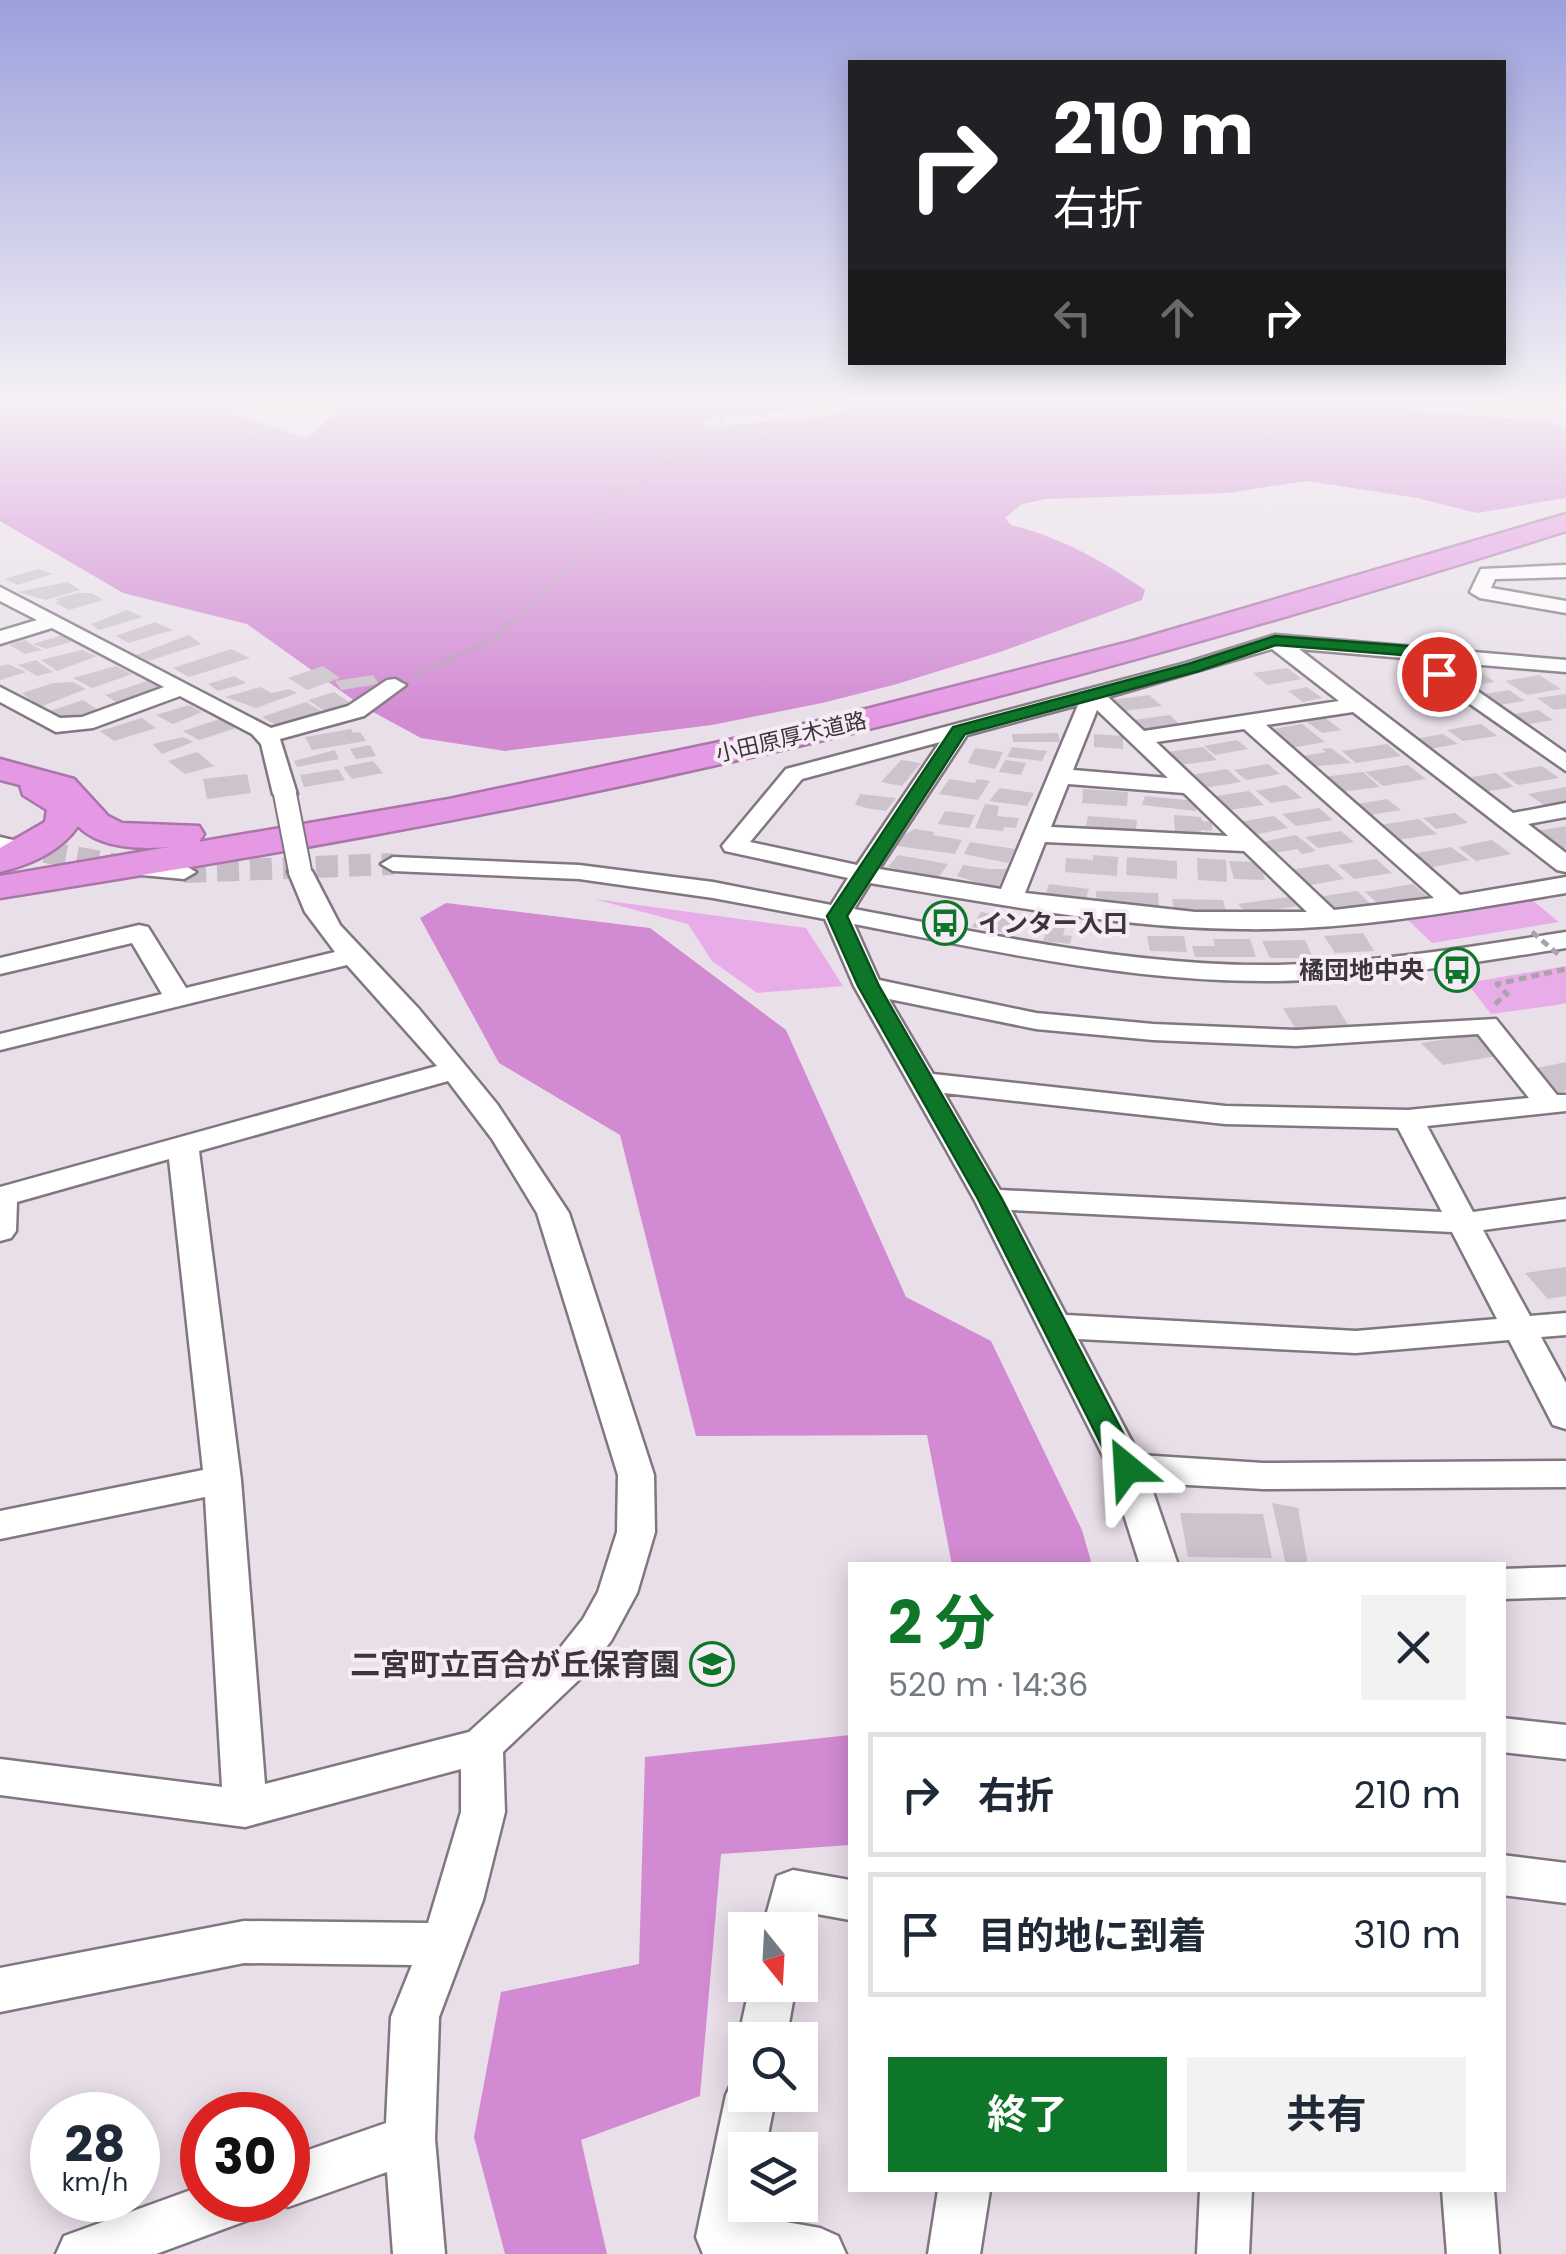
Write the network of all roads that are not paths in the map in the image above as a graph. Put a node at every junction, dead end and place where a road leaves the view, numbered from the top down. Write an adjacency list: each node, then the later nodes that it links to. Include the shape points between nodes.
1 (1566, 509): 27 (highway, 小田原厚木道路, via 1228,611 882,702)
2 (1566, 522): 37 (highway, 小田原厚木道路, via 1172,640 842,726 500,800)
3 (1566, 571): 5 (street, via 1488,573 1480,592)
4 (0, 594): 6 (street)
5 (1566, 607)
6 (54, 621): 7 (street); 12 (street)
7 (0, 638)
8 (1275, 641): 9 (street); 14 (street); 15 (street)
9 (1408, 651): 10 (street); 20 (street)
10 (1561, 669)
11 (395, 685): 18 (street, via 356,711)
12 (181, 688): 13 (street, via 85,723 56,725); 18 (street)
13 (0, 693)
14 (1093, 694): 17 (street); 19 (street); 22 (street)
15 (1356, 705): 16 (street); 26 (street)
16 (1248, 721): 19 (street); 39 (street)
17 (958, 731): 35 (street); 35 (street, via 794,774 734,846)
18 (266, 736): 43 (street, bridge, via 280,762 300,870 316,912)
19 (1139, 738): 24 (street)
20 (1566, 764)
21 (0, 769): 27 (highway, via 62,786 95,824 122,834)
22 (1060, 776): 24 (street); 28 (street)
23 (0, 779): 30 (highway, via 56,797 66,816 46,842)
24 (1190, 787): 29 (street)
25 (1566, 810): 26 (street)
26 (1507, 820): 32 (street)
27 (265, 828): 30 (highway, 小田原厚木道路)
28 (1038, 834): 29 (street); 38 (street)
29 (1251, 844): 41 (street)
30 (1, 855)
31 (393, 864): 40 (street, via 579,872)
32 (1566, 865)
33 (151, 870): 34 (street)
34 (184, 872)
35 (863, 874): 38 (street); 40 (street)
36 (1566, 885): 39 (street)
37 (0, 887)
38 (1010, 898): 41 (street, via 1197,920)
39 (1455, 904): 41 (street)
40 (837, 916): 42 (street, via 1042,952 1274,973 1383,969); 45 (street)
41 (1328, 918)
42 (1563, 948)
43 (354, 955): 46 (street); 48 (street)
44 (0, 966): 46 (street, via 139,933)
45 (868, 986): 49 (street); 50 (street, via 1036,1021 1153,1032 1296,1038 1486,1025)
46 (179, 998): 47 (street)
47 (0, 1042)
48 (452, 1071): 52 (street); 71 (street, via 531,1173 553,1213 636,1475 636,1532 597,1630)
49 (923, 1082): 51 (street, via 1225,1115); 54 (street)
50 (1558, 1104): 51 (street)
51 (1408, 1118): 56 (street)
52 (183, 1146): 53 (street); 64 (street)
53 (1, 1196): 57 (street)
54 (990, 1199): 56 (street); 59 (street)
55 (1566, 1209): 56 (street)
56 (1464, 1223): 60 (street)
57 (0, 1231)
58 (1566, 1324): 60 (street)
59 (1055, 1326): 60 (street, via 1356,1342); 62 (street)
60 (1519, 1328): 61 (street)
61 (1566, 1416)
62 (1127, 1468): 63 (street, via 1263,1476); 66 (street)
63 (1566, 1474)
64 (223, 1480): 65 (street); 73 (street)
65 (0, 1525)
66 (1158, 1562)
67 (1566, 1582): 68 (street)
68 (1506, 1584)
69 (1506, 1735): 70 (street)
70 (1566, 1742)
71 (482, 1746): 73 (street); 78 (street, via 484,1812)
72 (0, 1778): 73 (street)
73 (245, 1808)
74 (1506, 1875): 75 (street)
75 (1566, 1883)
76 (848, 1900): 77 (street, via 793,1890)
77 (789, 1912)
78 (443, 1944): 79 (street, via 244,1942); 81 (street, via 416,2017)
79 (0, 1990)
80 (748, 2112): 89 (street, via 722,2237)
81 (410, 2139): 82 (street); 88 (street)
82 (310, 2174)
83 (964, 2192): 90 (street)
84 (1226, 2192): 91 (street)
85 (1468, 2192): 92 (street)
86 (180, 2220): 87 (street)
87 (82, 2254)
88 (419, 2254)
89 (820, 2254)
90 (954, 2254)
91 (1222, 2254)
92 (1472, 2254)

